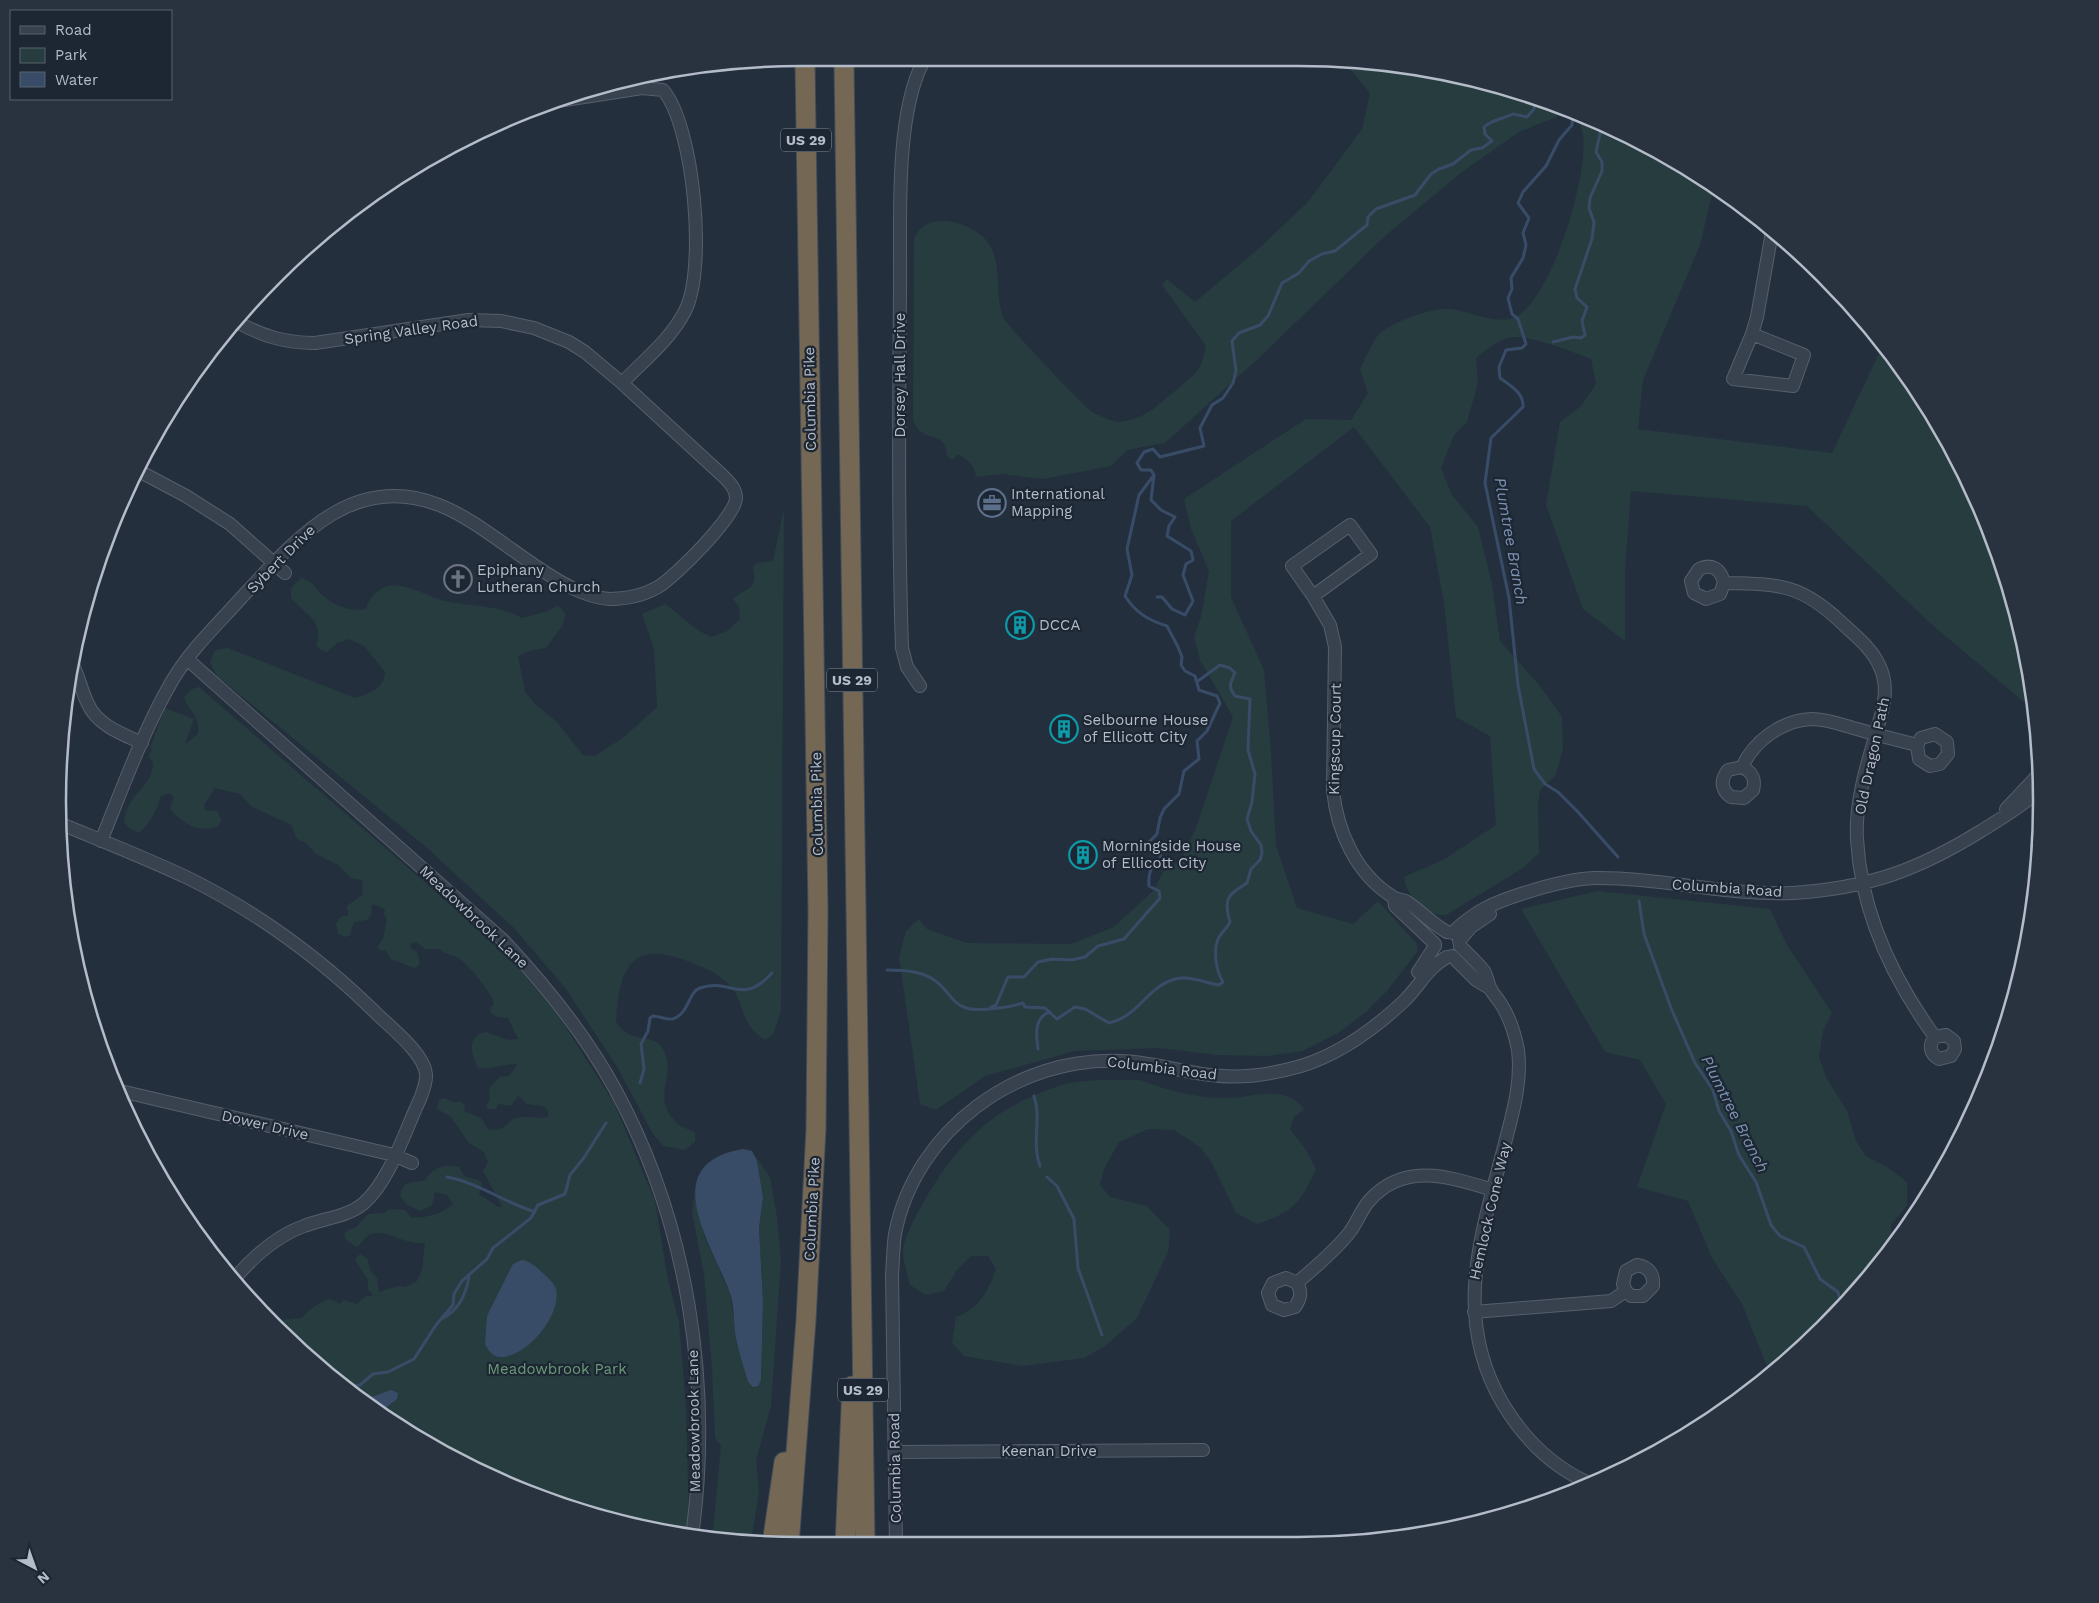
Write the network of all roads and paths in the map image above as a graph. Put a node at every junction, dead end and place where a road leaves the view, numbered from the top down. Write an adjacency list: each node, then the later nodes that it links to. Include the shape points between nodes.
1 (792, 66): 6 (highway)
2 (805, 66): 6 (highway, Columbia Pike / US 29)
3 (846, 66): 39 (highway, US 29, via 844,124)
4 (921, 66): 19 (street, Dorsey Hall Drive, via 910,96 904,133 899,440 902,648 907,667)
5 (599, 95): 10 (street, via 642,88 663,90 673,105 692,173 695,271 685,311 673,330)
6 (807, 218): 44 (highway, Columbia Pike / US 29, via 818,921 816,1129)
7 (1771, 240): 9 (street)
8 (243, 325): 10 (street, Spring Valley Road, via 262,335 296,343 315,343 469,320 518,324 569,342)
9 (1752, 334): 9 (street, via 1732,379 1793,386 1804,355)
10 (622, 383): 12 (street, Spring Valley Road, via 726,479)
11 (143, 473): 13 (street, via 230,524)
12 (736, 497): 13 (street, Sybert Drive, via 724,520 674,575 648,592 623,598 595,597 570,588 460,514 407,497 373,499 333,512 300,536)
13 (274, 563): 14 (street); 17 (street, Sybert Drive)
14 (285, 573)
15 (1724, 583): 20 (street, Old Dragon Path, via 1783,586 1800,592 1828,610 1863,643 1873,653 1884,679 1884,708)
16 (1313, 596): 16 (street, Kingscup Court, via 1371,554 1350,525 1292,566); 30 (street, Kingscup Court, via 1330,625 1335,647 1335,809 1355,858 1371,878)
17 (187, 659): 21 (street, Sybert Drive, via 161,700); 48 (street, Meadowbrook Lane, via 504,941 550,993 615,1089 666,1208 686,1290 697,1386 697,1482)
18 (77, 676): 21 (street, via 88,705 98,718 112,729)
19 (920, 686)
20 (1876, 734): 22 (street); 23 (street, via 1829,722 1800,720 1765,738 1746,757); 29 (street, Old Dragon Path, via 1858,819)
21 (142, 743): 28 (street, Sybert Drive)
22 (1917, 745)
23 (1742, 767)
24 (2032, 781): 27 (street, Columbia Road)
25 (2033, 795): 27 (street, Columbia Road)
26 (67, 826): 28 (street)
27 (1984, 830): 29 (street, Columbia Road, via 1926,863)
28 (101, 841): 36 (street, via 188,878 273,929 345,983 403,1038 417,1055 426,1074 425,1086)
29 (1862, 883): 31 (street, Columbia Road, via 1793,893 1758,893 1593,878 1545,886 1519,895 1471,927); 34 (street, Old Dragon Path, via 1873,925 1890,966 1912,1006)
30 (1394, 898): 31 (street, Kingscup Court, via 1405,900); 32 (street, Kingscup Court, via 1396,906)
31 (1453, 944): 32 (street, Kingscup Court, via 1440,954); 32 (street, Columbia Road, via 1440,934); 33 (street, Columbia Road, via 1404,1002); 38 (street, Hemlock Cone Way, via 1476,980 1491,989 1501,1003 1514,1032 1519,1074 1517,1098)
32 (1435, 945): 33 (street, Columbia Road)
33 (1387, 1015): 46 (street, Columbia Road, via 1338,1050 1280,1071 1238,1076 1122,1061 1073,1064 1006,1087 966,1115 937,1146 915,1180 896,1234 892,1276)
34 (1935, 1037)
35 (126, 1092): 36 (street, Dower Drive)
36 (394, 1155): 37 (street, Dower Drive); 40 (street, via 382,1181 360,1206 278,1238)
37 (412, 1163)
38 (1493, 1190): 41 (street, via 1430,1174 1417,1174 1388,1184 1368,1202 1340,1244); 43 (street, Hemlock Cone Way, via 1476,1262)
39 (861, 1235): 51 (highway); 52 (highway, US 29)
40 (239, 1274)
41 (1297, 1283)
42 (1626, 1291): 43 (street, via 1611,1301)
43 (1474, 1312): 47 (street, Hemlock Cone Way, via 1482,1357 1512,1419 1541,1453)
44 (806, 1320): 49 (highway); 50 (highway, Columbia Pike / US 29)
45 (1203, 1450): 46 (street, Keenan Drive)
46 (895, 1452): 53 (street, Columbia Road)
47 (1582, 1480)
48 (693, 1528)
49 (773, 1536)
50 (790, 1536)
51 (845, 1537)
52 (865, 1537)
53 (896, 1537)

